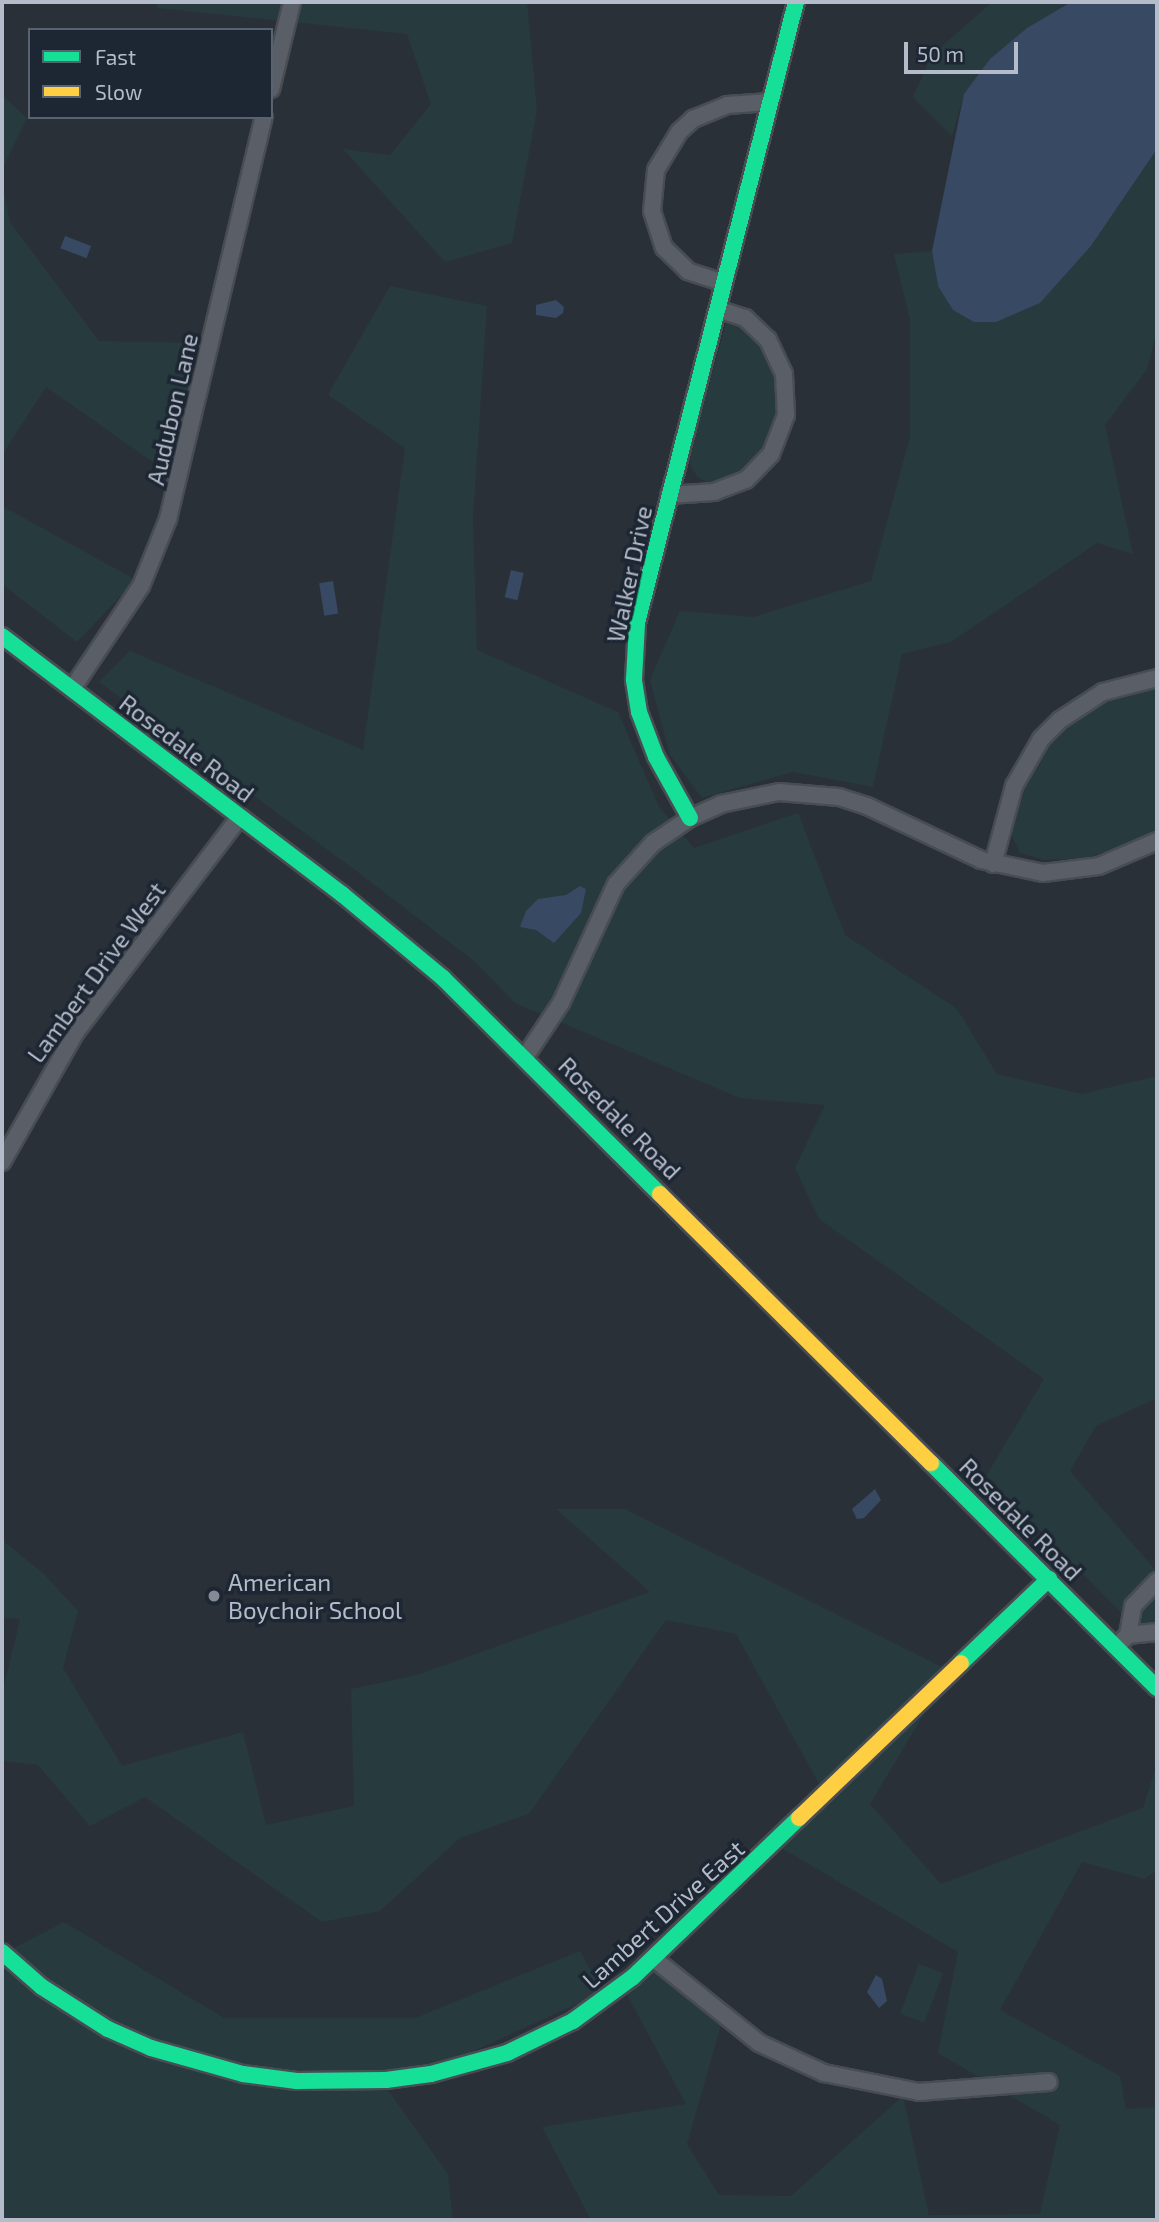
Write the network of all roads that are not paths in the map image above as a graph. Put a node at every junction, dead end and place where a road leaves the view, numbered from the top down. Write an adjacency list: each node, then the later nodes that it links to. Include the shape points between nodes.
1 (292, 2): 3 (street)
2 (796, 2): 4 (street, Walker Drive)
3 (273, 81)
4 (770, 102): 6 (street, Walker Drive); 6 (street, via 727,105 693,119 679,132 656,170 652,212 664,248 688,271)
5 (264, 119): 11 (street, Audubon Lane, via 168,519 141,586)
6 (724, 283): 7 (street, Walker Drive)
7 (717, 309): 8 (street, Walker Drive); 8 (street, Walker Drive, via 745,318 768,340 784,374 786,415 771,454 746,480 714,492)
8 (669, 495): 13 (street, Walker Drive, via 637,623 634,679 647,737)
9 (2, 636): 11 (street, Rosedale Road)
10 (1157, 678): 15 (street, via 1103,692 1070,712 1041,739 1013,786)
11 (72, 689): 12 (street, Rosedale Road)
12 (240, 817): 16 (street, Rosedale Road, via 406,946); 17 (street, Lambert Drive West, via 76,1031)
13 (690, 818): 15 (street, via 750,796 779,792 829,796 867,806); 16 (street, via 653,843 616,884 561,1003)
14 (1157, 841): 15 (street, via 1128,856 1073,871 1043,873)
15 (993, 864)
16 (525, 1057): 18 (street, Rosedale Road)
17 (2, 1162)
18 (1049, 1579): 21 (street, Rosedale Road); 24 (street, Lambert Drive East)
19 (1157, 1581): 21 (street, via 1133,1606)
20 (1157, 1632): 21 (street)
21 (1122, 1641): 22 (street, Rosedale Road)
22 (1157, 1688)
23 (2, 1952): 24 (street, Lambert Drive East, via 43,1987 96,2022 151,2048 243,2074 296,2081 386,2080 472,2065 541,2038 604,2000)
24 (653, 1958): 25 (street, via 749,2036 824,2073 919,2092)
25 (1049, 2082)

